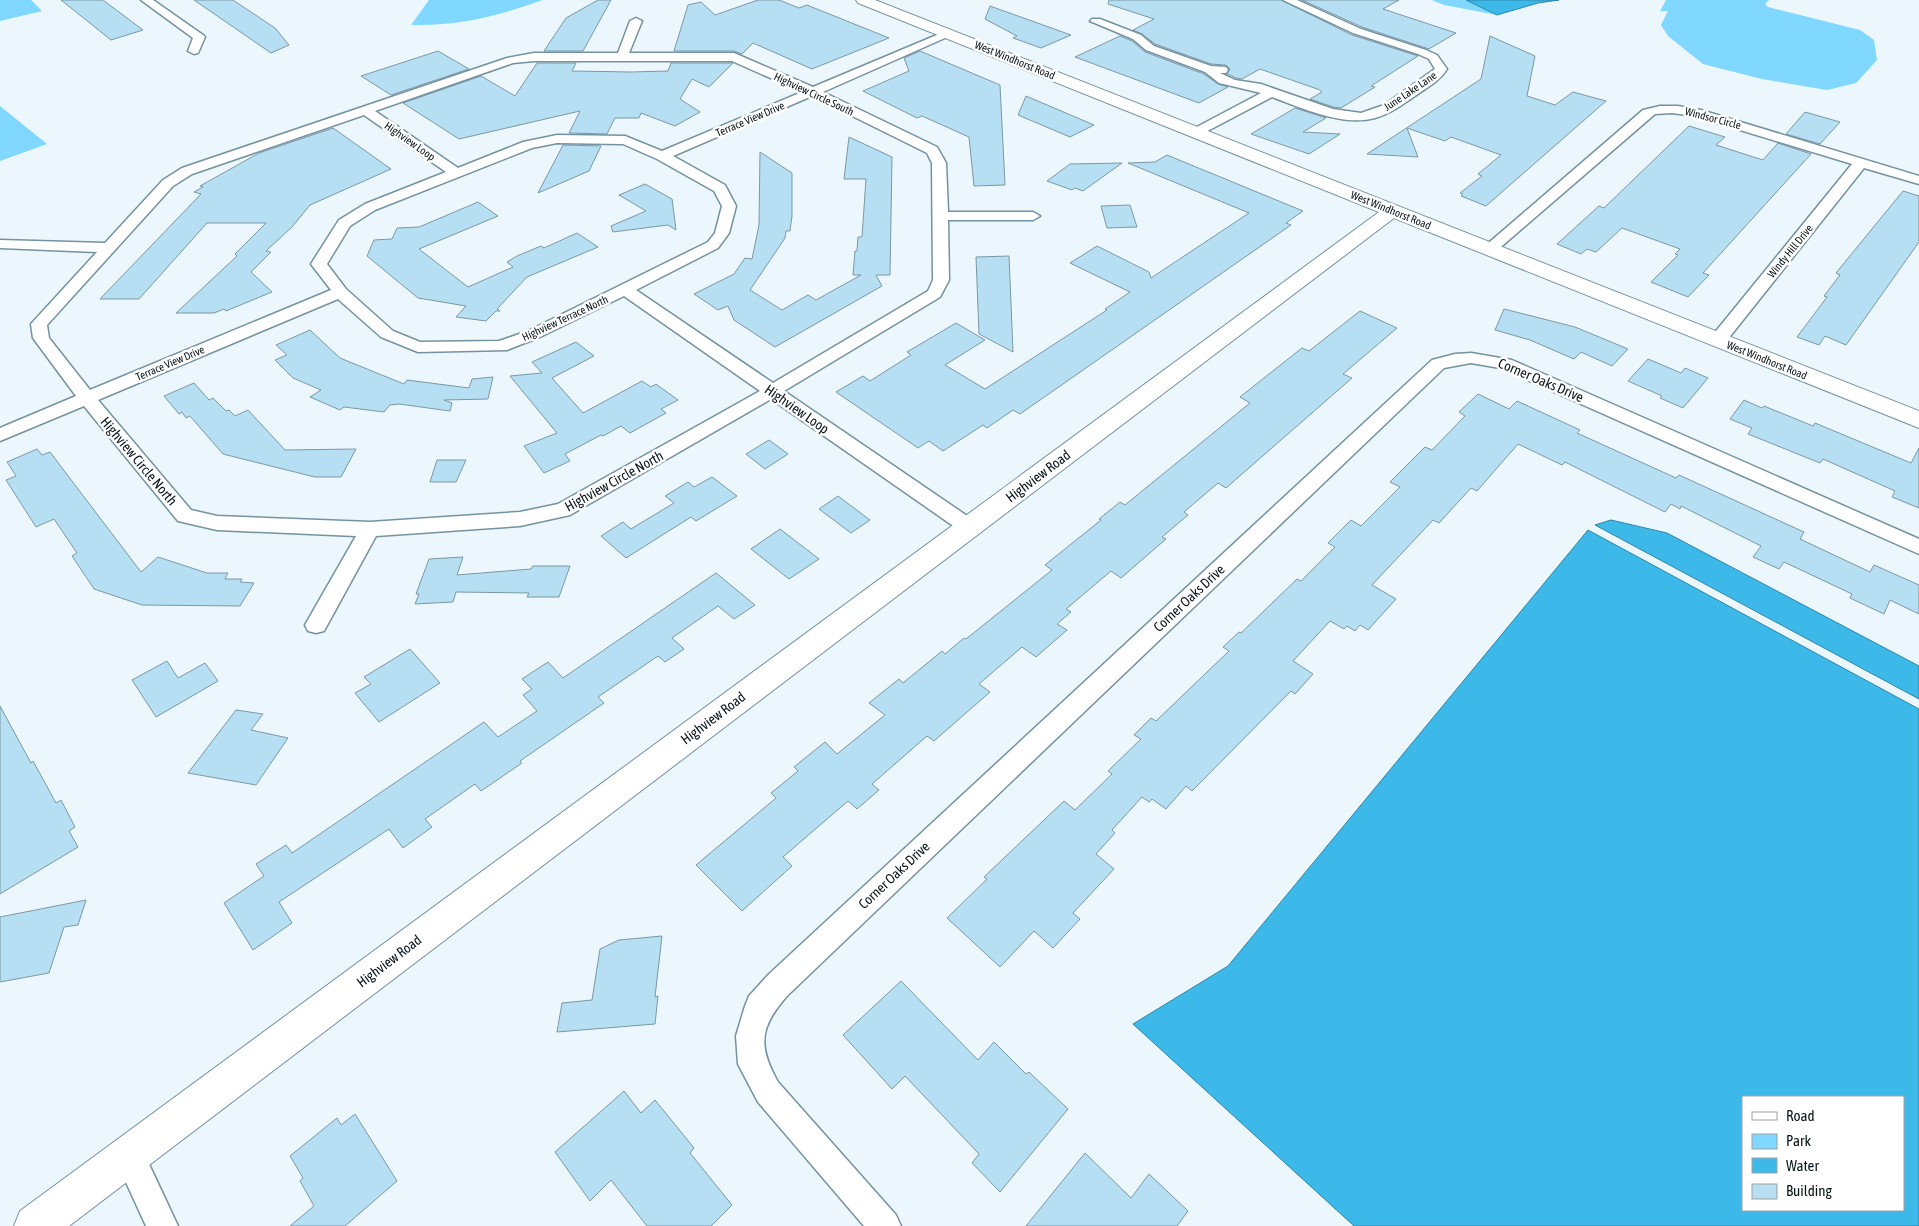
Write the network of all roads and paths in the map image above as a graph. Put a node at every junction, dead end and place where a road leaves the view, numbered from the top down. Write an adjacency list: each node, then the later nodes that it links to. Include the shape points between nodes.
1 (146, 0): 7 (street, via 199,38)
2 (863, 0): 6 (street, West Windhorst Road)
3 (1288, 0): 10 (street, June Lake Lane, via 1357,31 1434,57 1441,69 1371,116 1336,113)
4 (636, 21): 8 (street)
5 (1096, 21): 10 (street, June Lake Lane, via 1137,37 1150,48 1209,69 1212,74)
6 (948, 34): 9 (street, Terrace View Drive); 12 (street, West Windhorst Road)
7 (194, 51)
8 (622, 57): 9 (street, Highview Circle South, via 734,58); 11 (street, Highview Circle South, via 511,60)
9 (813, 92): 13 (street, Terrace View Drive); 18 (street, Highview Circle South, via 932,150 939,163)
10 (1271, 92): 12 (street)
11 (364, 109): 15 (street, Highview Loop); 21 (street, Highview Circle North, via 187,170 168,183)
12 (1198, 132): 17 (street, West Windhorst Road)
13 (662, 156): 15 (street, via 626,140 557,139 528,145); 23 (street, Highview Terrace North, via 720,188 730,206 722,233 713,245)
14 (1861, 162): 16 (street, Windsor Circle); 22 (street, Windsor Circle, via 1698,113 1656,110 1647,113); 25 (street, Windy Hill Drive)
15 (456, 173): 24 (street, Highview Terrace North, via 370,207 344,223 319,264)
16 (1919, 180)
17 (1392, 211): 22 (street, West Windhorst Road); 30 (street, Highview Road)
18 (941, 216): 19 (street); 26 (street, Highview Circle South, via 941,280 934,294)
19 (1033, 216)
20 (0, 244): 21 (street)
21 (109, 248): 27 (street, Highview Circle North, via 39,324 41,338)
22 (1490, 249): 25 (street, West Windhorst Road)
23 (626, 290): 24 (street, Highview Terrace North, via 534,334 501,346 427,347 418,347 387,334); 26 (street, Highview Loop)
24 (340, 292): 27 (street, Terrace View Drive)
25 (1718, 340): 28 (street, West Windhorst Road)
26 (772, 391): 30 (street, Highview Loop); 31 (street, Highview Circle North, via 563,510 520,519)
27 (88, 398): 29 (street, Terrace View Drive); 31 (street, Highview Circle North, via 185,516 217,523)
28 (1919, 420)
29 (0, 435)
30 (969, 527): 34 (street, Highview Road)
31 (370, 529): 33 (street)
32 (1919, 547): 37 (street, Corner Oaks Drive, via 1506,364 1469,357 1438,364 758,1006 750,1036 752,1064 768,1092)
33 (316, 625)
34 (129, 1156): 35 (street, Highview Road); 36 (street)
35 (35, 1226)
36 (162, 1226)
37 (885, 1226)

